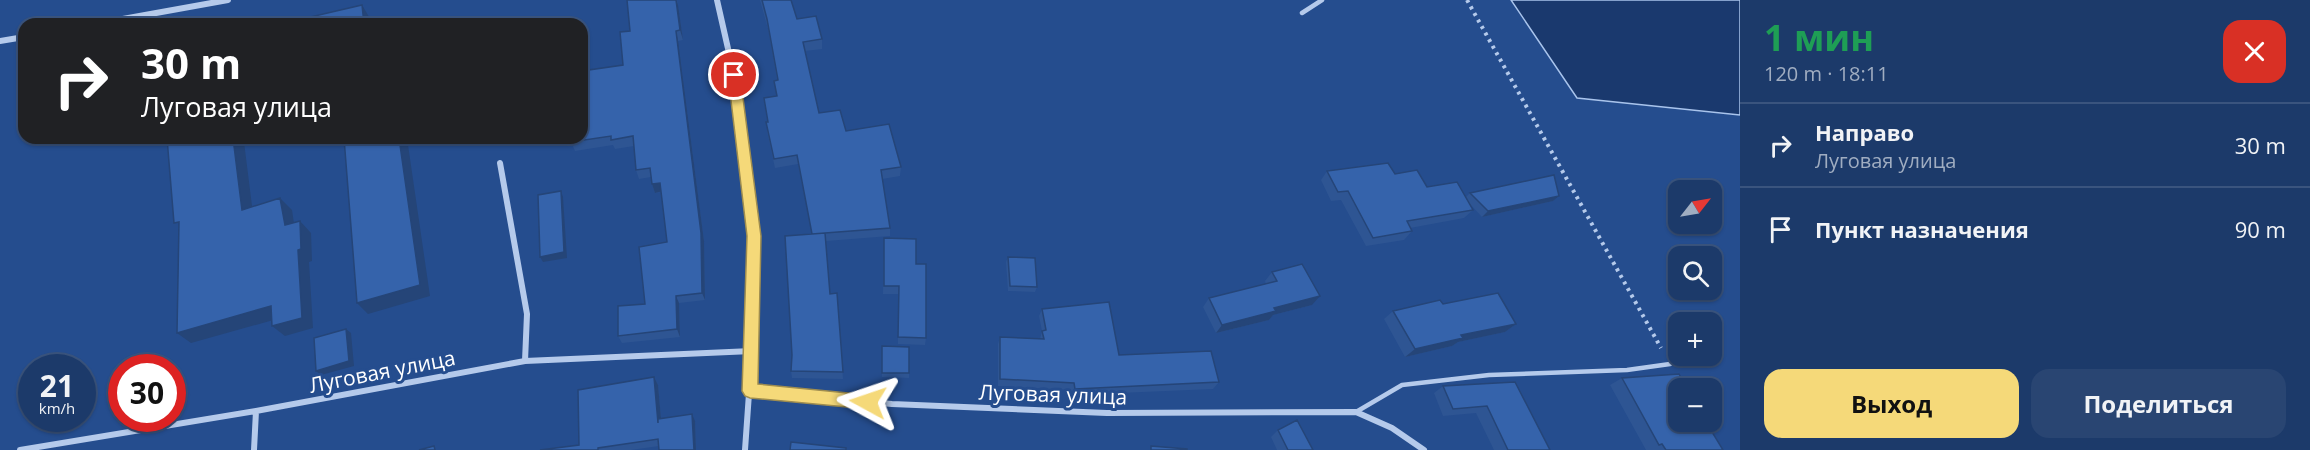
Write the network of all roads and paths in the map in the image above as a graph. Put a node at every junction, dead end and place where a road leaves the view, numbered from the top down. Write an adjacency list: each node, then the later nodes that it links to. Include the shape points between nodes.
1 (228, 0): 6 (street)
2 (717, 0): 10 (street, via 734,75 754,236)
3 (1322, 0): 5 (lane)
4 (1467, 0): 11 (path)
5 (1302, 13)
6 (129, 18)
7 (18, 38): 8 (street)
8 (0, 41)
9 (500, 163): 12 (street, via 527,314)
10 (752, 351): 12 (street, Луговая улица); 14 (street)
11 (1668, 360)
12 (525, 361): 15 (street, Луговая улица)
13 (1668, 364): 16 (lane, via 1627,370 1489,375 1402,385)
14 (750, 391): 16 (street, Луговая улица, via 892,404 1107,413); 19 (street)
15 (256, 411): 17 (street, Луговая улица); 18 (street)
16 (1356, 412): 20 (street, via 1382,422)
17 (20, 450)
18 (254, 450)
19 (746, 450)
20 (1424, 450)

